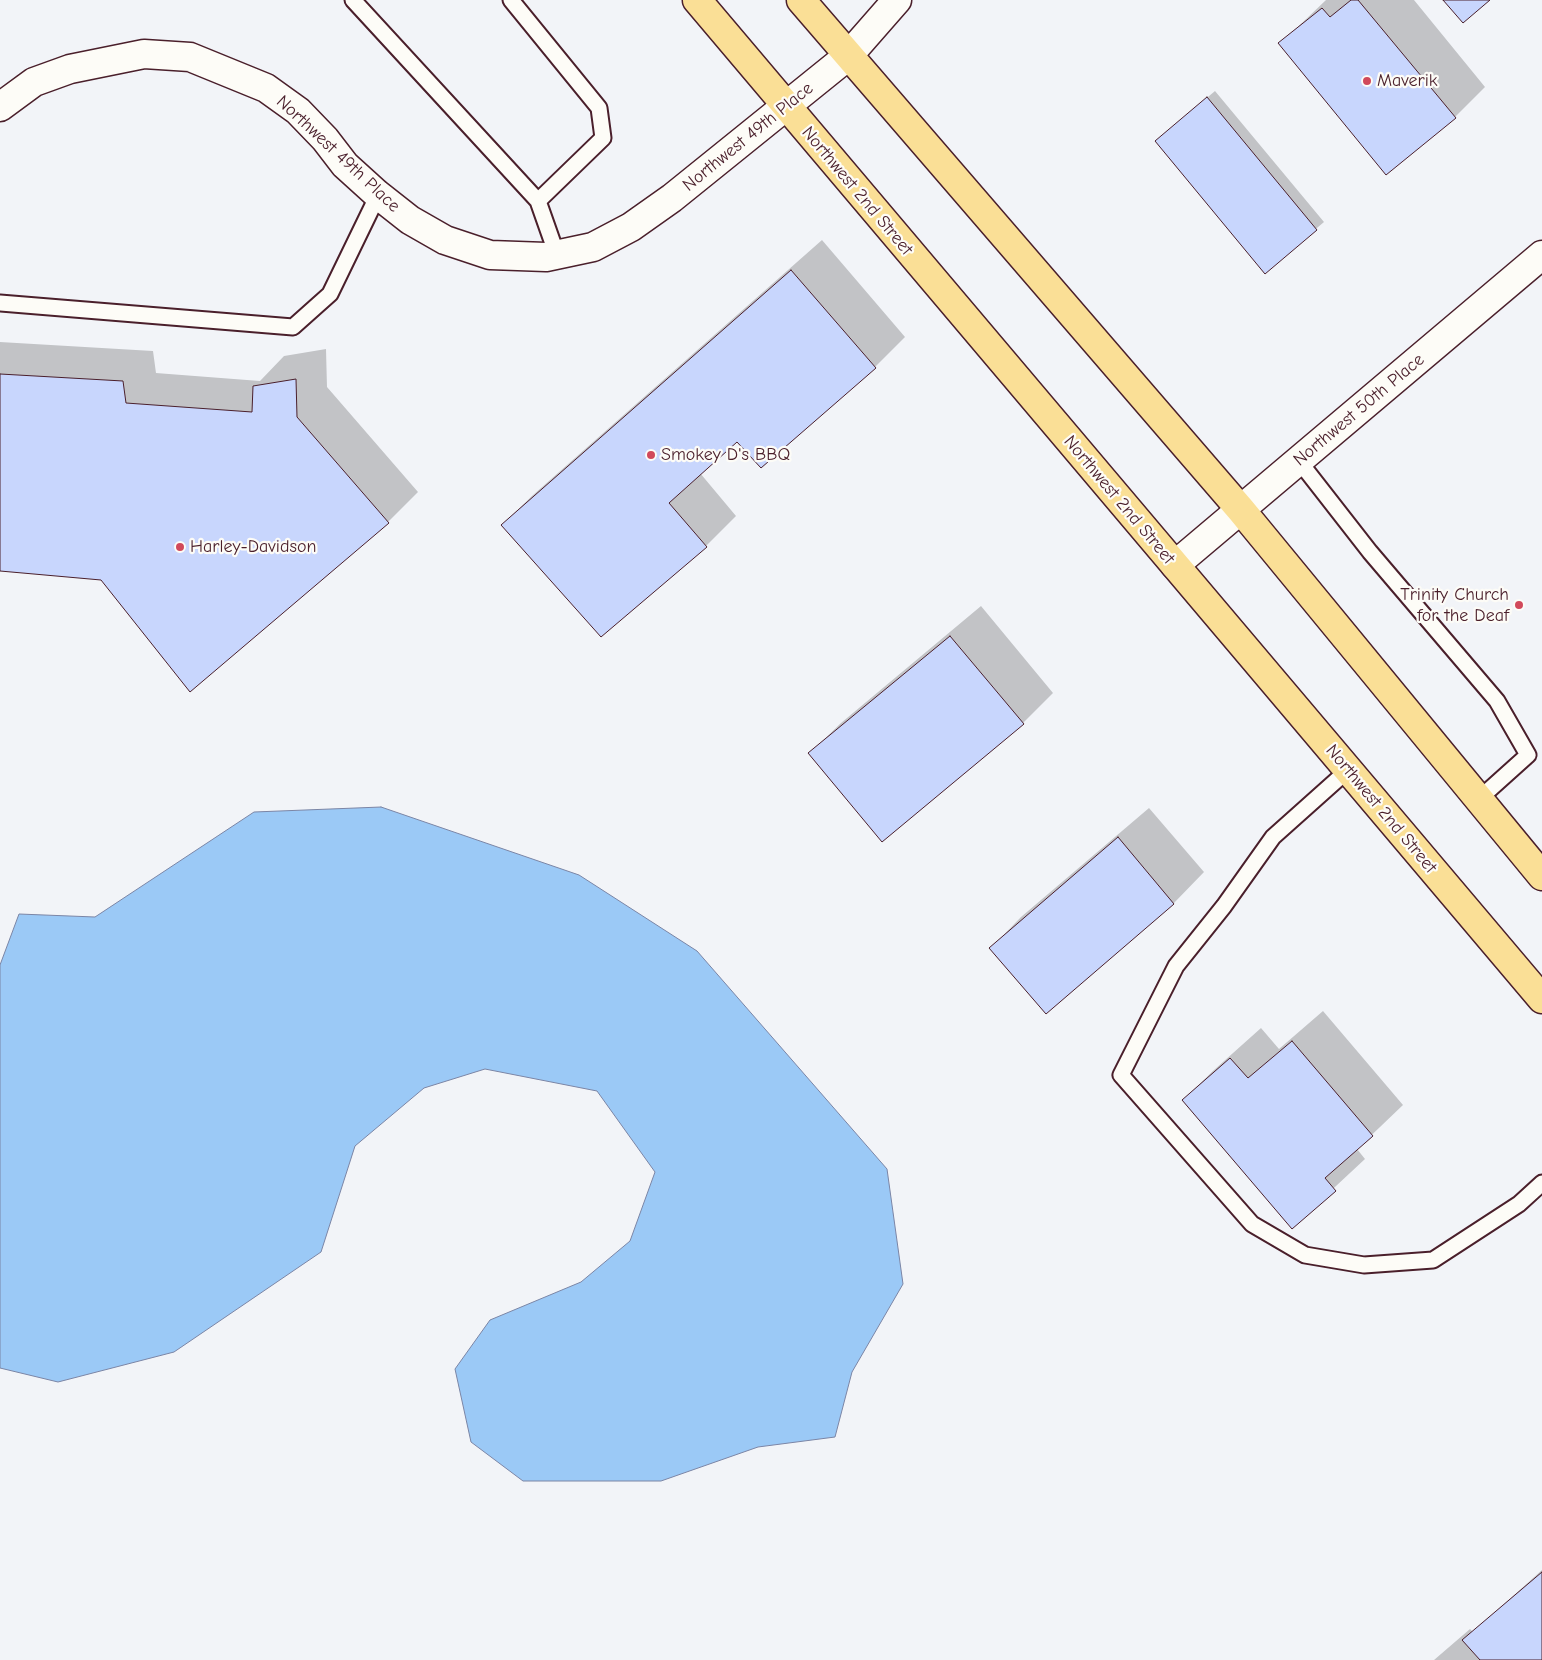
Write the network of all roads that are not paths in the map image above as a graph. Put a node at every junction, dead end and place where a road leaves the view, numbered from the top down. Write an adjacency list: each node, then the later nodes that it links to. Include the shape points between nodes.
1 (353, 0): 10 (lane)
2 (511, 0): 10 (lane, via 600,108 603,138)
3 (697, 0): 8 (main road, Northwest 2nd Street)
4 (801, 0): 6 (main road)
5 (896, 0): 6 (street, Northwest 49th Place)
6 (848, 56): 8 (street, Northwest 49th Place); 15 (main road)
7 (0, 107): 9 (street, Northwest 49th Place, via 34,82 70,69 144,54 190,57 266,88 298,111 345,165)
8 (786, 107): 11 (street, Northwest 49th Place, via 631,227 593,247); 16 (main road, Northwest 2nd Street)
9 (378, 194): 11 (street, Northwest 49th Place, via 410,220 445,240 490,255); 13 (lane, via 330,294 293,327)
10 (538, 201): 11 (lane)
11 (557, 255)
12 (1542, 255): 14 (street, Northwest 50th Place)
13 (0, 303)
14 (1299, 461): 15 (street, Northwest 50th Place); 18 (lane, via 1370,552 1497,701 1528,755)
15 (1241, 510): 16 (street, Northwest 50th Place); 18 (main road)
16 (1175, 565): 17 (main road, Northwest 2nd Street)
17 (1348, 770): 20 (main road, Northwest 2nd Street); 21 (lane, via 1273,837 1176,966 1121,1075 1252,1224 1305,1255 1364,1265 1433,1260 1519,1204)
18 (1479, 799): 19 (main road)
19 (1542, 876)
20 (1542, 999)
21 (1542, 1183)

